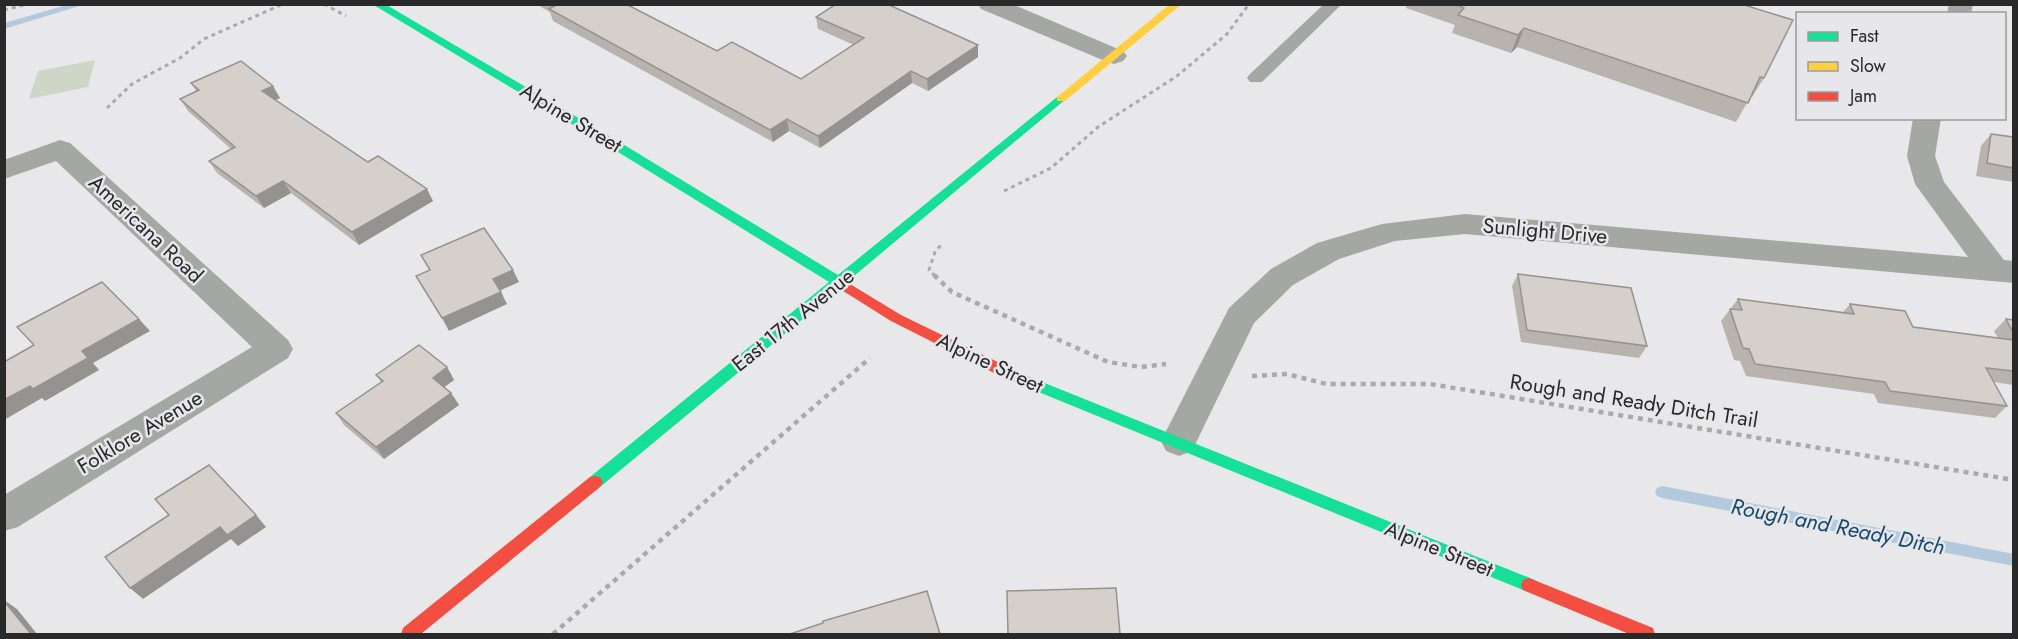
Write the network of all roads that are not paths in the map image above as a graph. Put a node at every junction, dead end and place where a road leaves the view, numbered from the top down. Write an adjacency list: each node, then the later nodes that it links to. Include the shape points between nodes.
1 (377, 4): 10 (street, Alpine Street)
2 (990, 4): 5 (street)
3 (1177, 4): 5 (street, East 17th Avenue)
4 (1334, 4): 6 (lane)
5 (1114, 56): 10 (street, East 17th Avenue)
6 (1256, 78)
7 (1927, 120): 9 (street, via 1921,156 1930,184)
8 (4, 170): 11 (street, Americana Road, via 60,149)
9 (2004, 271): 12 (street, Sunlight Drive, via 1465,224 1393,231 1328,251 1282,277 1240,316)
10 (837, 283): 12 (street, Alpine Street, via 896,318 1001,370); 14 (street, East 17th Avenue)
11 (276, 349): 13 (street, Folklore Avenue)
12 (1179, 441): 15 (street, Alpine Street)
13 (4, 515)
14 (409, 634)
15 (1647, 634)

